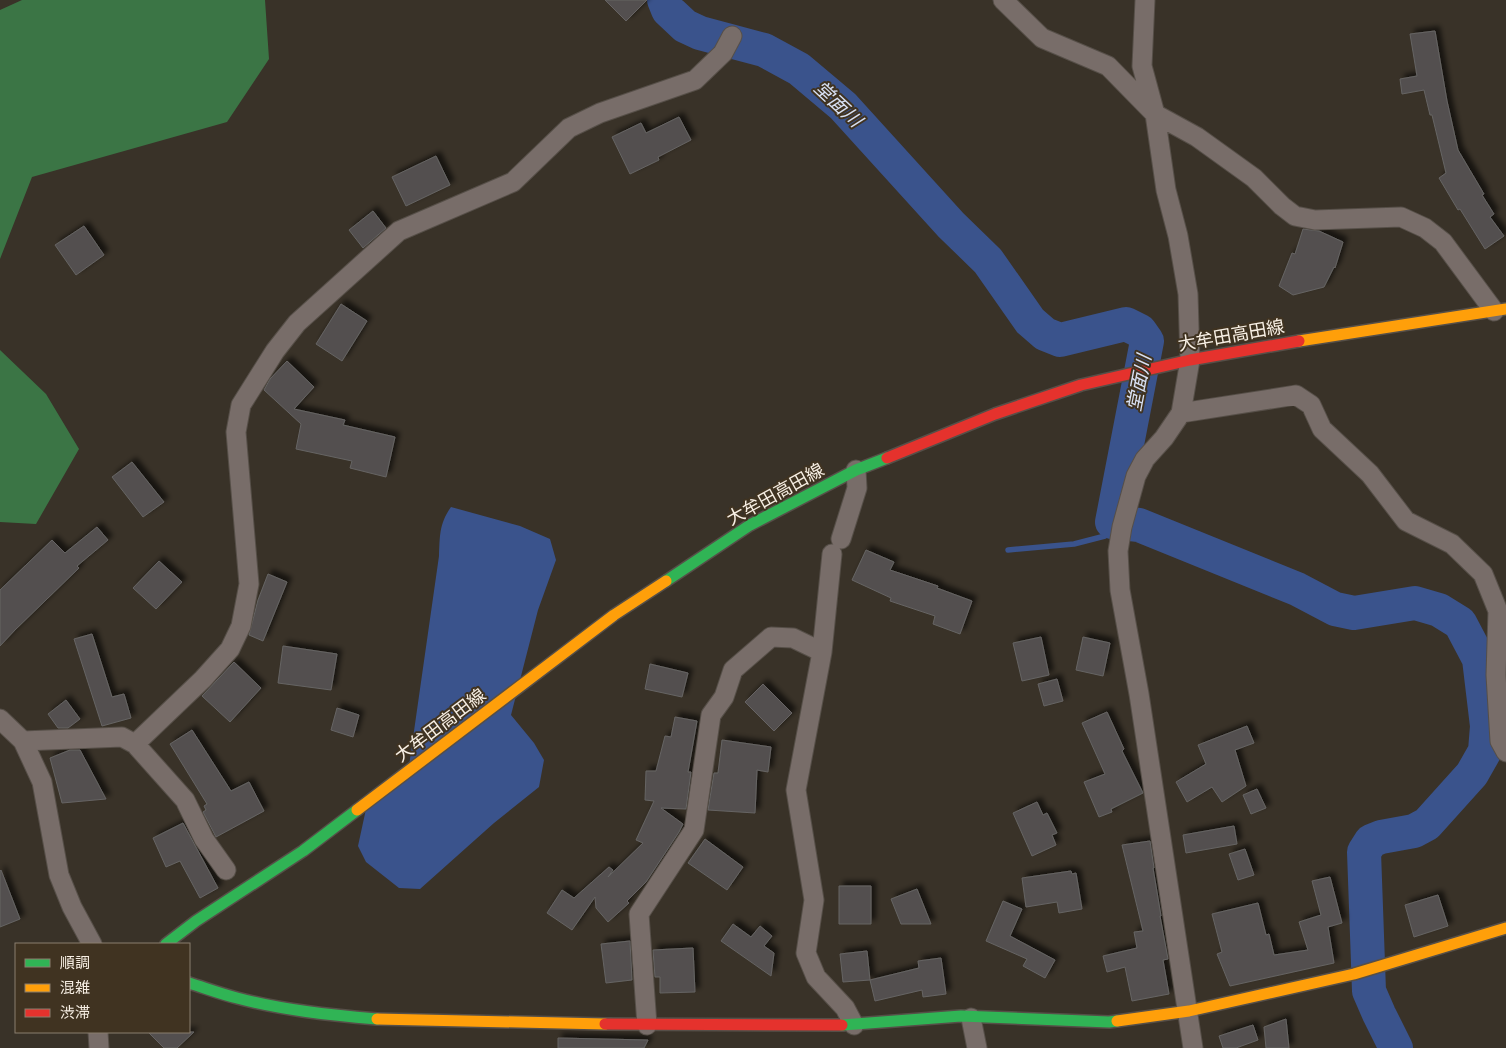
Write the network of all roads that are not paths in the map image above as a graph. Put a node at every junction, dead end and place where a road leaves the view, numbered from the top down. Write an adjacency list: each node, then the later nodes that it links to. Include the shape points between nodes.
1 (1003, 0): 4 (street, via 1042,38 1108,66)
2 (1145, 0): 4 (street, via 1142,66)
3 (732, 36): 12 (street, via 723,53 695,80 569,128 512,182 399,231 297,323 241,405 237,423 249,584 241,626 230,649)
4 (1155, 114): 5 (street, via 1197,137 1247,173 1295,216 1316,220 1401,217 1425,228 1443,242); 6 (street, via 1166,190 1188,294)
5 (1500, 310): 6 (main road, 大牟田高田線)
6 (1190, 360): 7 (street); 8 (main road, 大牟田高田線, via 1081,385 995,414)
7 (1181, 413): 13 (street, via 1296,395 1311,405 1322,429 1370,474 1406,522 1452,544 1483,574 1498,611 1496,675 1500,741); 19 (street, via 1144,459 1136,476 1118,551 1120,590)
8 (856, 470): 9 (street, via 857,488 836,546); 17 (main road, 大牟田高田線, via 750,525 614,615 303,851)
9 (822, 652): 21 (street, via 793,638 771,637 733,670 724,697 711,715 694,830 639,914); 22 (street, via 796,790 814,900 806,953 816,977 845,1008)
10 (0, 719): 11 (street)
11 (23, 741): 12 (street, via 122,737); 16 (street, via 42,782 59,875)
12 (135, 744): 14 (street, via 185,800 204,839)
13 (1506, 752)
14 (226, 870)
15 (1506, 928): 19 (main road, via 1354,974)
16 (91, 943)
17 (167, 943)
18 (190, 982): 21 (main road, via 237,998 330,1015 392,1020)
19 (1189, 1011): 20 (main road, via 1109,1022); 26 (street)
20 (971, 1018): 22 (main road, via 961,1016); 25 (street)
21 (647, 1025): 22 (main road)
22 (854, 1025)
23 (98, 1033): 24 (street)
24 (99, 1048)
25 (976, 1048)
26 (1194, 1048)

